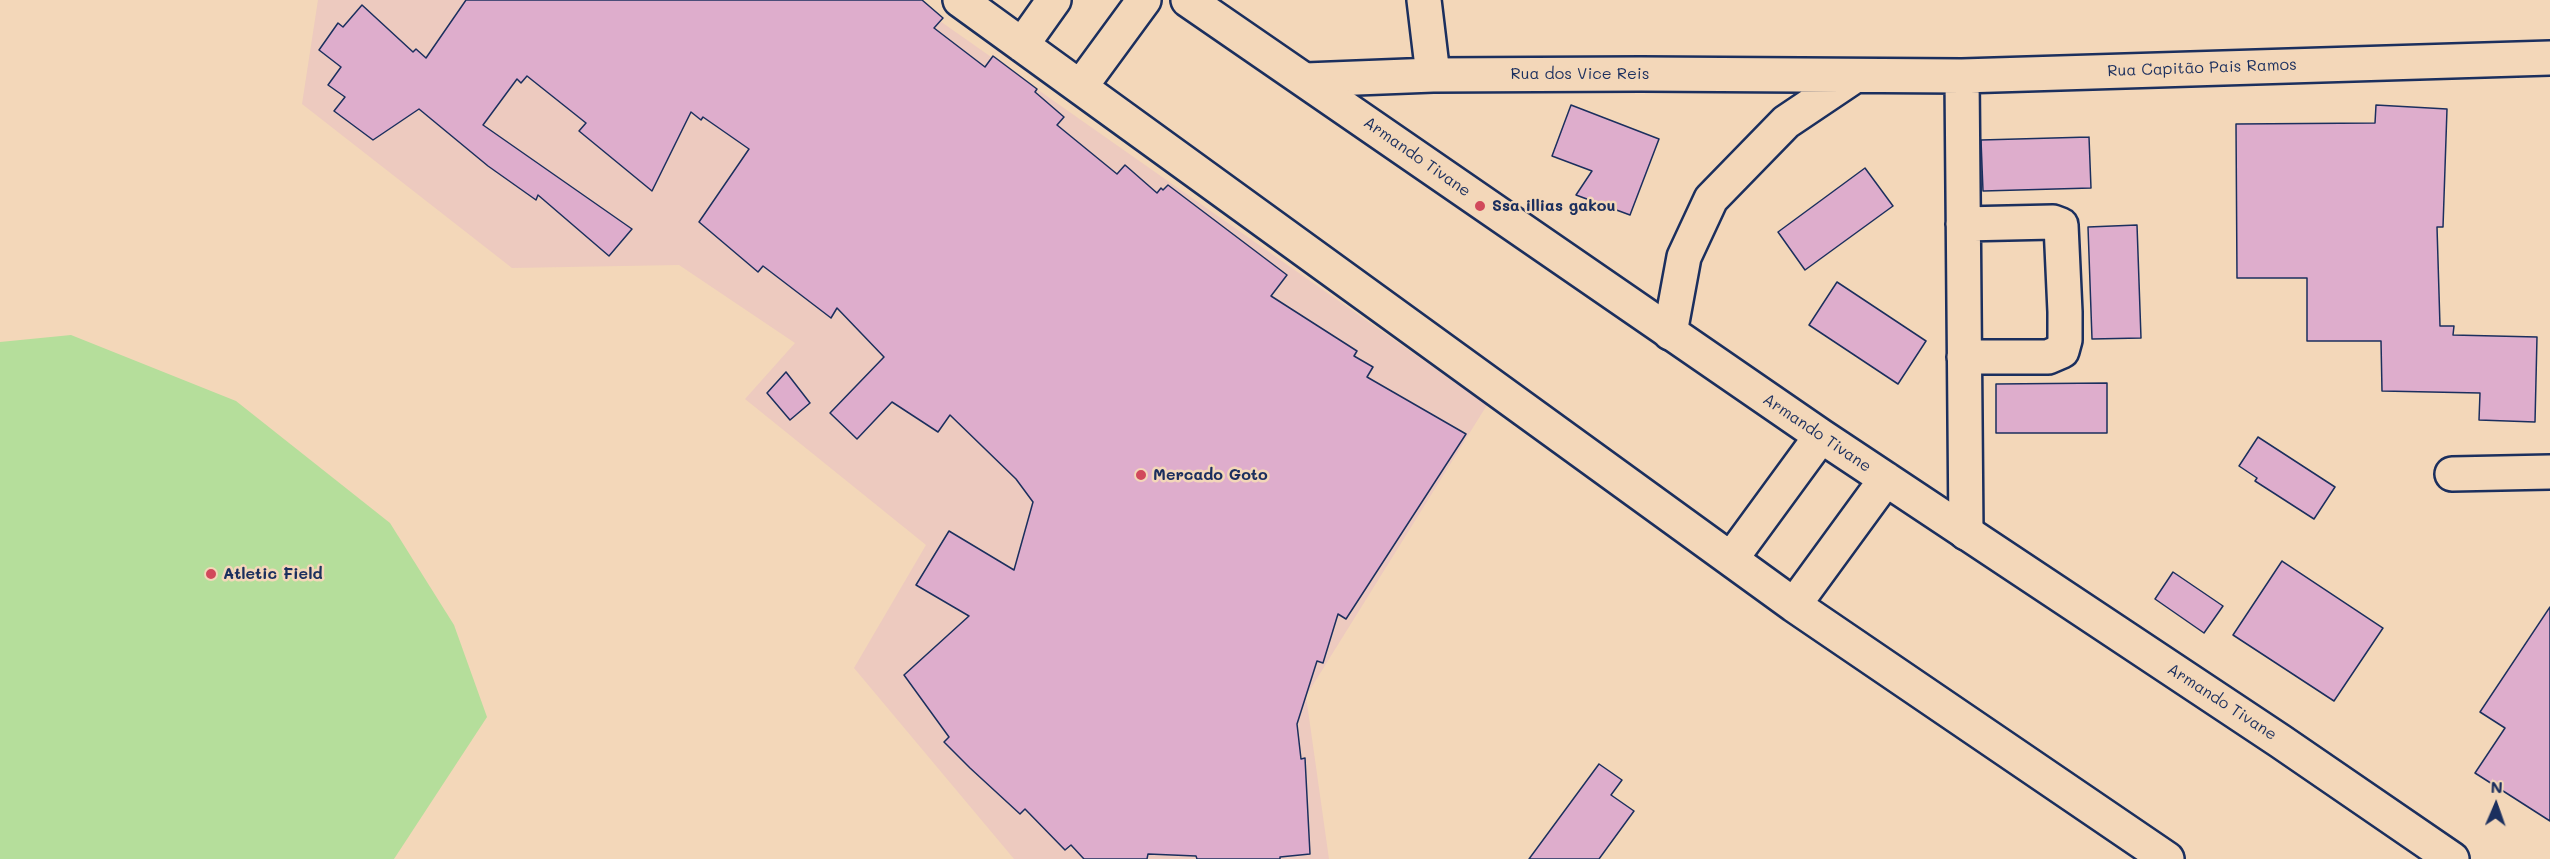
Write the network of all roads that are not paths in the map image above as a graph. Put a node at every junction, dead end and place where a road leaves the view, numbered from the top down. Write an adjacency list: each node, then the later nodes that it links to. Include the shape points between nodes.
1 (960, 0): 6 (street)
2 (1054, 0): 6 (street)
3 (1144, 0): 12 (street)
4 (1188, 0): 11 (street, Armando Tivane)
5 (1424, 0): 8 (street)
6 (1022, 45): 12 (street)
7 (2550, 58): 9 (street, Rua Capitão Pais Ramos)
8 (1433, 75): 10 (street, Rua dos Vice Reis); 11 (street, Rua dos Vice Reis)
9 (1962, 76): 10 (street, Rua Capitão Pais Ramos); 13 (street)
10 (1853, 77): 14 (street, via 1786,122 1712,199 1684,257)
11 (1306, 80): 14 (street, Armando Tivane)
12 (1081, 86): 21 (street)
13 (1963, 224): 15 (street); 15 (street, via 2061,225 2065,312 2062,351 2048,357)
14 (1670, 333): 16 (street, Armando Tivane)
15 (1964, 357): 20 (street)
16 (1821, 436): 19 (street, Armando Tivane); 21 (street)
17 (2550, 472): 18 (street)
18 (2452, 474)
19 (1886, 479): 20 (street, Armando Tivane); 22 (street)
20 (1966, 533): 24 (street, Armando Tivane)
21 (1731, 559): 22 (street)
22 (1794, 605): 23 (street)
23 (2167, 859)
24 (2452, 859)

